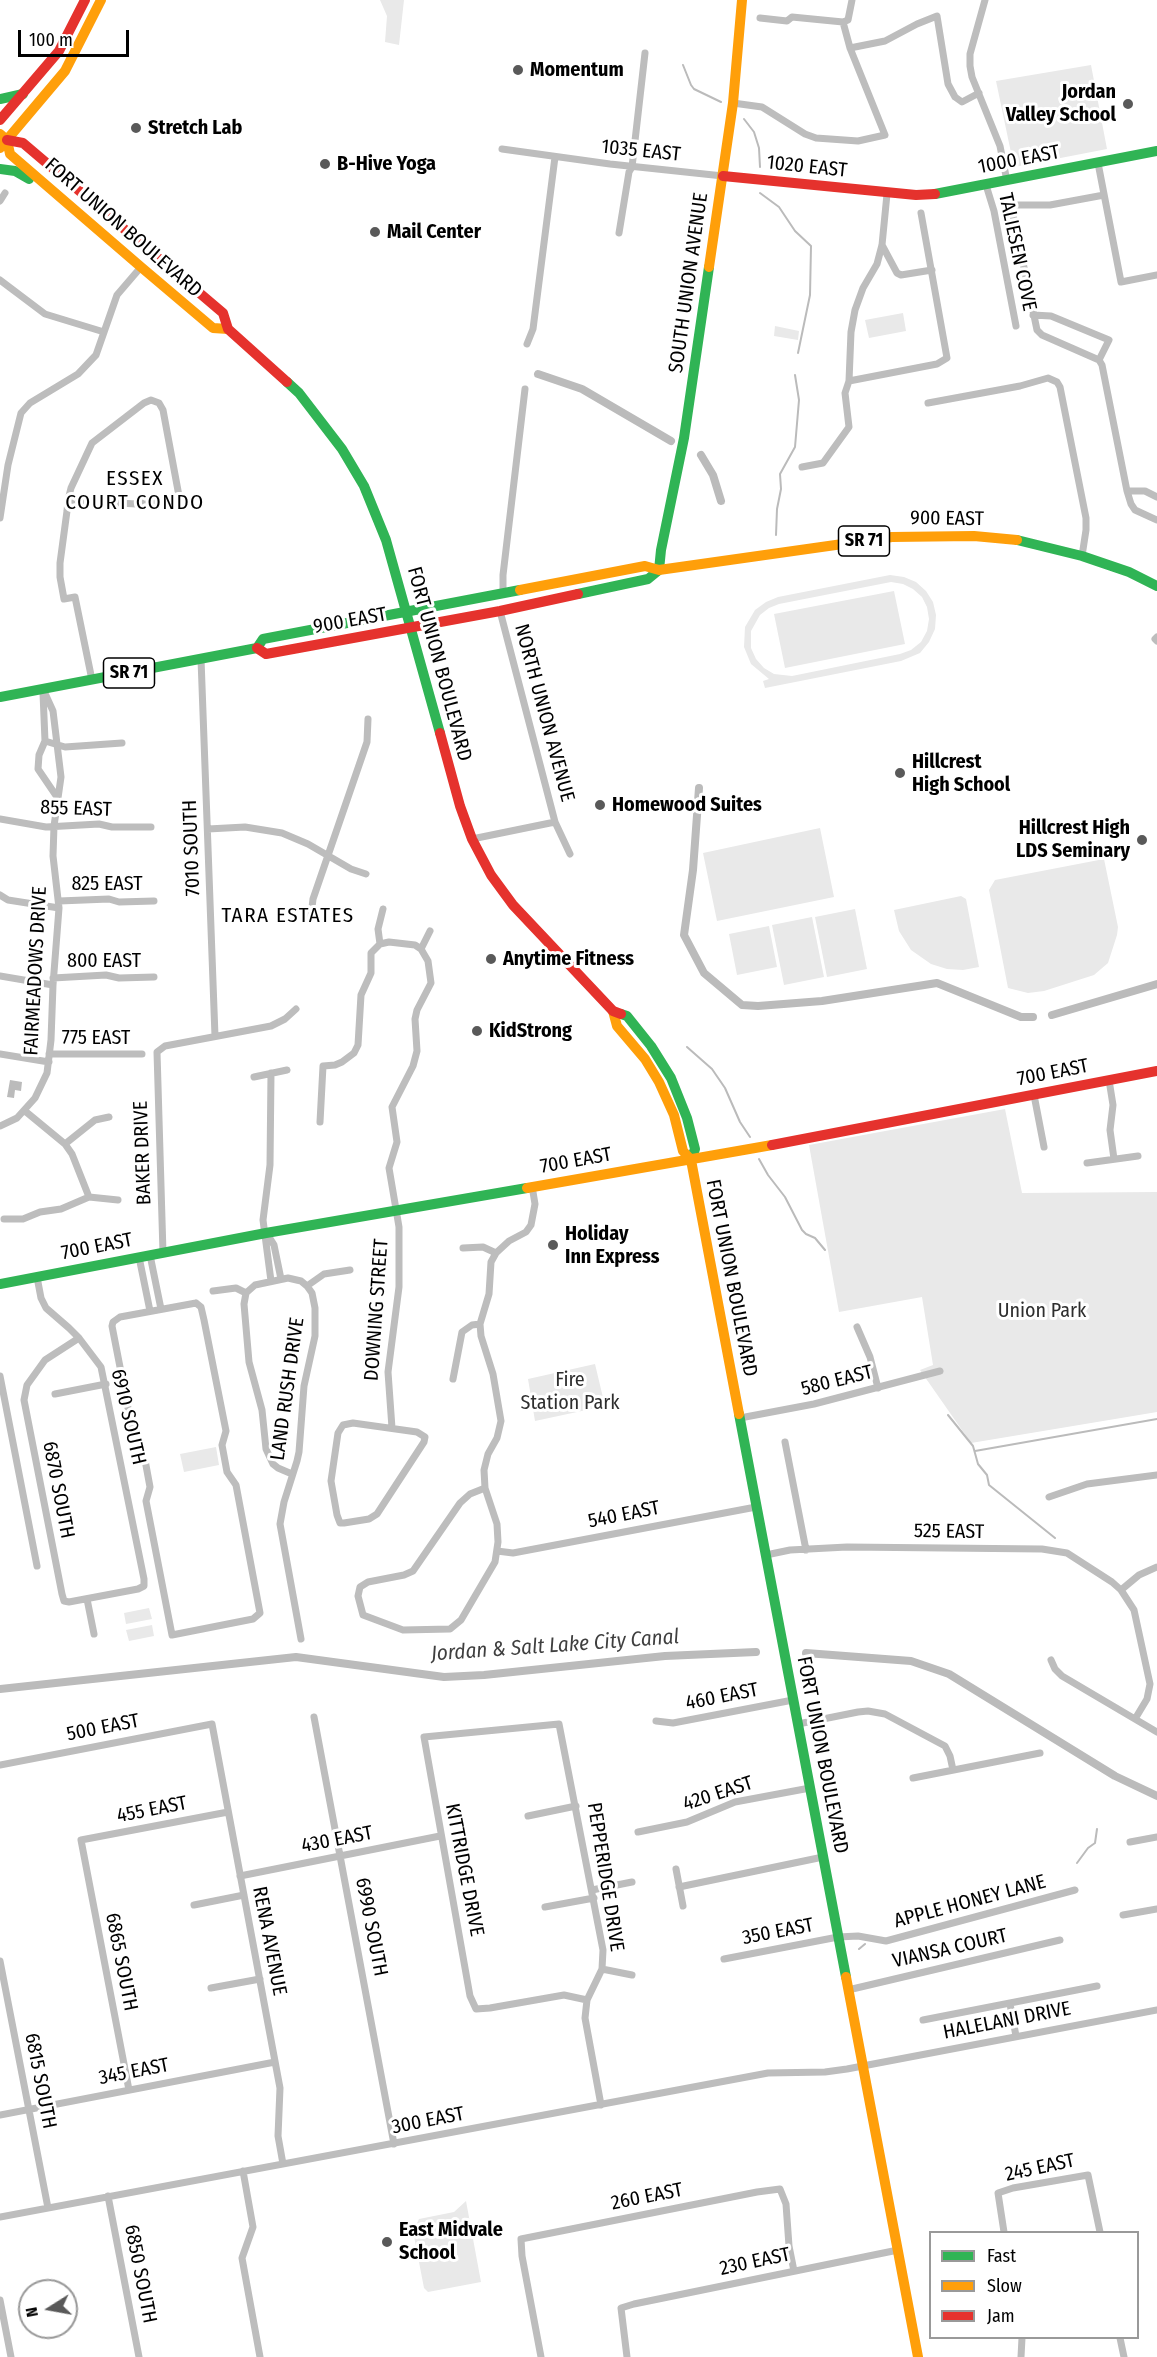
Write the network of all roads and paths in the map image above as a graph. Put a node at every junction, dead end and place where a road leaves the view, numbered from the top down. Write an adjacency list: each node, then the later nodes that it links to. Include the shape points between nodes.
1 (85, 0): 11 (main road, via 59,51)
2 (101, 0): 15 (main road, via 65,71)
3 (742, 0): 13 (main road, SOUTH UNION AVENUE)
4 (852, 0): 7 (street, via 848,20)
5 (985, 0): 10 (street, via 970,54 972,77)
6 (760, 18): 7 (street)
7 (843, 22): 8 (street)
8 (850, 48): 10 (street, via 885,41 938,16 948,84 962,102); 13 (street, via 885,135 858,141 816,138 762,107)
9 (645, 53): 20 (street)
10 (979, 93): 23 (street, via 1000,146)
11 (24, 94): 12 (main road); 14 (main road)
12 (0, 99)
13 (733, 103): 22 (main road, SOUTH UNION AVENUE)
14 (0, 120)
15 (2, 141): 25 (main road, FORT UNION BOULEVARD, via 10,154); 39 (main road, FORT UNION BOULEVARD, via 21,141 223,313)
16 (502, 149): 18 (street)
17 (1157, 151): 19 (main road, 1000 EAST)
18 (555, 157): 20 (street, 1035 EAST); 41 (street, via 533,329)
19 (1098, 163): 23 (main road, 1000 EAST); 28 (street)
20 (632, 167): 22 (street, 1035 EAST); 31 (street)
21 (0, 169): 25 (main road, via 15,171)
22 (723, 176): 27 (main road, 1020 EAST); 54 (main road, SOUTH UNION AVENUE, via 684,438)
23 (1007, 181): 24 (main road, 1000 EAST)
24 (986, 185): 27 (main road, 1000 EAST, via 941,193); 38 (street, TALIESEN COVE)
25 (50, 189): 33 (main road, FORT UNION BOULEVARD)
26 (5, 193): 29 (street)
27 (887, 194): 32 (street)
28 (1104, 195): 35 (street, via 1121,282); 37 (street, via 1050,205 1011,205)
29 (0, 201)
30 (921, 213): 34 (street)
31 (619, 233)
32 (882, 245): 34 (street, via 897,273); 43 (street, via 855,310)
33 (141, 267): 39 (main road, FORT UNION BOULEVARD, via 213,328); 40 (street, via 117,295)
34 (932, 270): 43 (street, via 947,358 937,364)
35 (1157, 275)
36 (0, 280): 40 (street, via 45,314)
37 (1033, 315): 42 (street, via 1042,335); 42 (street, via 1052,316 1109,340)
38 (1016, 326)
39 (228, 329): 57 (main road, FORT UNION BOULEVARD, via 299,393 349,459 380,522)
40 (104, 332): 47 (street, via 96,356 87,365 21,413)
41 (527, 344)
42 (1099, 360): 48 (street)
43 (849, 381): 46 (street, via 845,393 849,427 823,463)
44 (525, 389): 56 (street)
45 (928, 403): 53 (street, via 1048,378 1057,382 1086,518)
46 (802, 467)
47 (3, 476): 51 (street)
48 (1127, 490): 49 (street); 52 (street, via 1136,510)
49 (1157, 497)
50 (68, 500): 50 (street, via 136,504 179,495 159,403 144,403 92,443); 62 (street, via 60,577 64,599 75,597)
51 (0, 519)
52 (1157, 520)
53 (1082, 556): 54 (main road, 900 EAST / SR 71, via 1011,539 914,536); 55 (main road, 900 EAST / SR 71)
54 (659, 570): 56 (main road, 900 EAST / SR 71, via 645,566); 58 (main road, 900 EAST / SR 71, via 648,579)
55 (1157, 586)
56 (503, 594): 57 (main road, 900 EAST / SR 71)
57 (407, 612): 59 (main road, FORT UNION BOULEVARD); 60 (main road, 900 EAST / SR 71, via 263,639)
58 (500, 612): 59 (main road, 900 EAST / SR 71); 71 (street, NORTH UNION AVENUE)
59 (411, 628): 60 (main road, 900 EAST / SR 71, via 266,654); 75 (main road, FORT UNION BOULEVARD)
60 (257, 648): 61 (main road, 900 EAST / SR 71)
61 (201, 659): 62 (main road, 900 EAST / SR 71); 74 (street, 7010 SOUTH)
62 (92, 680): 63 (main road, 900 EAST / SR 71)
63 (43, 689): 64 (main road, 900 EAST / SR 71); 66 (street); 68 (street, FAIRMEADOWS DRIVE, via 53,711)
64 (0, 697)
65 (368, 719): 77 (street, via 367,742)
66 (45, 741): 68 (street); 69 (street, via 38,769)
67 (122, 742): 68 (street)
68 (58, 746): 69 (street, FAIRMEADOWS DRIVE, via 61,777)
69 (57, 797): 72 (street, FAIRMEADOWS DRIVE)
70 (0, 819): 72 (street, 855 EAST)
71 (555, 822): 75 (street, NORTH UNION AVENUE); 76 (street, NORTH UNION AVENUE)
72 (54, 826): 73 (street, 855 EAST); 81 (street, FAIRMEADOWS DRIVE)
73 (151, 827)
74 (208, 829): 77 (street, via 245,827 282,833); 91 (street, 7010 SOUTH)
75 (472, 840): 109 (main road, FORT UNION BOULEVARD, via 491,876 513,905 613,1011 627,1016 651,1046 671,1078 692,1133 695,1149)
76 (570, 854)
77 (328, 857): 78 (street); 83 (street)
78 (366, 873)
79 (0, 895): 81 (street, 825 EAST, via 8,900)
80 (154, 901): 81 (street, 825 EAST, via 109,899)
81 (59, 905): 89 (street, FAIRMEADOWS DRIVE)
82 (383, 909): 85 (street, via 378,929)
83 (311, 915)
84 (430, 931): 86 (street)
85 (380, 944): 86 (street, via 410,944); 103 (street, via 371,953 371,973 361,995 358,1045 342,1062 323,1066)
86 (421, 949): 114 (street, DOWNING STREET, via 428,961 431,983 415,1019 417,1052 413,1065 392,1107 397,1142 389,1168)
87 (0, 976): 89 (street, 800 EAST)
88 (154, 977): 89 (street, 800 EAST, via 106,975)
89 (53, 981): 94 (street, FAIRMEADOWS DRIVE)
90 (296, 1009): 91 (street, via 278,1023)
91 (215, 1036): 118 (street, BAKER DRIVE, via 165,1046 157,1052)
92 (0, 1054): 94 (street, 775 EAST)
93 (142, 1054): 94 (street, 775 EAST)
94 (49, 1058): 101 (street, FAIRMEADOWS DRIVE, via 44,1084)
95 (287, 1070): 97 (street)
96 (1157, 1071): 99 (main road, 700 EAST)
97 (271, 1073): 98 (street); 116 (street, via 270,1165 263,1214)
98 (254, 1077)
99 (1109, 1080): 100 (main road, 700 EAST); 108 (street)
100 (1034, 1095): 106 (street); 109 (main road, 700 EAST)
101 (25, 1111): 104 (street, FAIRMEADOWS DRIVE); 105 (street)
102 (109, 1117): 105 (street, via 100,1118)
103 (320, 1122)
104 (0, 1126)
105 (66, 1144): 112 (street)
106 (1044, 1147)
107 (1138, 1156): 108 (street)
108 (1114, 1159): 110 (street)
109 (691, 1160): 111 (main road, 700 EAST); 140 (main road, FORT UNION BOULEVARD)
110 (1087, 1163)
111 (532, 1186): 114 (main road, 700 EAST); 119 (street, via 535,1204 531,1225)
112 (89, 1197): 113 (street); 115 (street, via 23,1219)
113 (118, 1200)
114 (397, 1211): 116 (main road, 700 EAST); 141 (street, DOWNING STREET, via 399,1287 388,1372)
115 (4, 1219)
116 (266, 1233): 118 (main road, 700 EAST); 123 (street, via 274,1245); 124 (street)
117 (463, 1248): 119 (street, via 483,1247)
118 (163, 1252): 120 (main road, 700 EAST)
119 (496, 1253): 131 (street)
120 (145, 1256): 122 (main road, 700 EAST); 129 (street); 130 (street)
121 (350, 1270): 126 (street, via 324,1274)
122 (37, 1277): 125 (main road, 700 EAST); 133 (street, 6910 SOUTH, via 46,1308)
123 (280, 1280): 124 (street); 126 (street, via 294,1279)
124 (271, 1281): 128 (street, via 255,1285)
125 (0, 1284)
126 (307, 1286): 143 (street, LAND RUSH DRIVE, via 315,1300 315,1336 304,1386 299,1452)
127 (213, 1291): 128 (street, via 236,1288)
128 (246, 1293): 143 (street, via 247,1346 262,1410 266,1449 273,1464)
129 (160, 1309): 130 (street); 130 (street, via 196,1303 201,1307 226,1431 222,1445 227,1473 236,1485 260,1609 256,1618 172,1635 146,1501 150,1487 145,1460 136,1449 112,1326 116,1319)
130 (150, 1311)
131 (480, 1324): 136 (street, via 462,1332); 145 (street, via 501,1421 485,1462)
132 (857, 1327): 138 (street)
133 (79, 1338): 137 (street, 6910 SOUTH, via 102,1367); 154 (street, 6870 SOUTH, via 45,1360 27,1385 24,1400 64,1601)
134 (940, 1371): 138 (street, 580 EAST)
135 (0, 1376): 151 (street)
136 (453, 1379)
137 (106, 1384): 139 (street); 154 (street, 6910 SOUTH, via 144,1586)
138 (878, 1388): 140 (street, 580 EAST)
139 (55, 1394)
140 (740, 1419): 147 (main road, FORT UNION BOULEVARD)
141 (392, 1428): 141 (street, via 421,1434 424,1442 378,1514 340,1523 331,1485 340,1429 352,1423)
142 (785, 1442): 148 (street)
143 (292, 1474): 156 (street, LAND RUSH DRIVE, via 280,1524)
144 (1157, 1475): 146 (street, via 1086,1484)
145 (485, 1488): 149 (street, via 497,1524); 149 (street, via 460,1503 413,1571 360,1587 361,1612 367,1618 403,1630 450,1629 469,1608 491,1571)
146 (1049, 1497)
147 (756, 1507): 149 (street, 540 EAST, via 513,1553); 150 (main road, FORT UNION BOULEVARD)
148 (806, 1550): 150 (street, 525 EAST); 153 (street, 525 EAST, via 1053,1550 1076,1557)
149 (497, 1551)
150 (766, 1555): 158 (main road, FORT UNION BOULEVARD)
151 (37, 1566)
152 (1157, 1567): 153 (street)
153 (1121, 1590): 160 (street, via 1138,1621 1150,1683 1147,1699)
154 (87, 1599): 155 (street)
155 (94, 1634)
156 (301, 1639)
157 (1051, 1660): 160 (street, via 1062,1676)
158 (793, 1700): 161 (street, 460 EAST, via 673,1723); 164 (main road, FORT UNION BOULEVARD)
159 (314, 1716): 179 (street, 6990 SOUTH)
160 (1135, 1719): 165 (street)
161 (656, 1721)
162 (212, 1724): 167 (street, 500 EAST); 172 (street, RENA AVENUE)
163 (560, 1724): 171 (street, PEPPERIDGE DRIVE); 175 (street, KITTRIDGE DRIVE, via 424,1737)
164 (798, 1724): 168 (street, via 858,1712 885,1714 945,1746); 170 (main road, FORT UNION BOULEVARD)
165 (1157, 1732)
166 (1040, 1753): 168 (street)
167 (0, 1765)
168 (953, 1770): 169 (street)
169 (913, 1778)
170 (810, 1788): 174 (street, 420 EAST, via 735,1802 687,1822); 180 (main road, FORT UNION BOULEVARD)
171 (576, 1806): 173 (street); 185 (street, PEPPERIDGE DRIVE)
172 (228, 1812): 177 (street, 455 EAST); 182 (street, RENA AVENUE)
173 (528, 1816)
174 (638, 1832)
175 (441, 1836): 179 (street, 430 EAST); 204 (street, KITTRIDGE DRIVE, via 470,1996 476,2009 564,1995)
176 (1157, 1837): 178 (street)
177 (81, 1840): 211 (street, 6865 SOUTH)
178 (1130, 1842)
179 (340, 1856): 182 (street, 430 EAST); 215 (street, 6990 SOUTH)
180 (823, 1857): 184 (street); 194 (main road, FORT UNION BOULEVARD)
181 (676, 1869): 184 (street)
182 (240, 1876): 187 (street, RENA AVENUE)
183 (632, 1882): 185 (street)
184 (679, 1887): 190 (street)
185 (592, 1890): 188 (street, PEPPERIDGE DRIVE)
186 (1075, 1890): 194 (street, APPLE HONEY LANE, via 886,1941)
187 (244, 1895): 189 (street); 200 (street, RENA AVENUE)
188 (594, 1898): 191 (street); 198 (street, PEPPERIDGE DRIVE, via 603,1950)
189 (194, 1905)
190 (683, 1906)
191 (545, 1907)
192 (1157, 1909): 193 (street)
193 (1124, 1915)
194 (838, 1937): 196 (street, 350 EAST); 203 (main road, FORT UNION BOULEVARD)
195 (1060, 1940): 203 (street, VIANSA COURT)
196 (724, 1959)
197 (0, 1960): 213 (street, 6815 SOUTH)
198 (602, 1969): 199 (street); 204 (street, PEPPERIDGE DRIVE)
199 (632, 1975)
200 (260, 1978): 202 (street); 209 (street, RENA AVENUE)
201 (1097, 1986): 205 (street)
202 (211, 1988)
203 (848, 1990): 210 (main road, FORT UNION BOULEVARD)
204 (587, 2000): 212 (street, PEPPERIDGE DRIVE, via 585,2018)
205 (1010, 2004): 207 (street); 208 (street)
206 (1157, 2012): 208 (street, HALELANI DRIVE)
207 (923, 2020)
208 (1016, 2036): 210 (street, HALELANI DRIVE)
209 (275, 2062): 211 (street, 345 EAST); 216 (street, RENA AVENUE, via 280,2088 278,2136)
210 (862, 2066): 212 (street, 300 EAST, via 825,2072 768,2073); 223 (main road, FORT UNION BOULEVARD)
211 (129, 2090): 213 (street, 345 EAST)
212 (602, 2105): 215 (street, 300 EAST)
213 (29, 2109): 214 (street, 345 EAST); 219 (street, 6815 SOUTH)
214 (0, 2115)
215 (394, 2144): 216 (street, 300 EAST)
216 (282, 2164): 217 (street, 300 EAST)
217 (243, 2171): 218 (street, 300 EAST); 230 (street, via 253,2227 242,2258)
218 (108, 2196): 219 (street, 300 EAST); 229 (street, 6850 SOUTH)
219 (48, 2208): 220 (street, 300 EAST)
220 (0, 2217)
221 (1004, 2231): 222 (street, 245 EAST, via 998,2193 1088,2175)
222 (1100, 2231)
223 (897, 2250): 224 (street, 230 EAST); 233 (main road, FORT UNION BOULEVARD)
224 (794, 2271): 231 (street, 260 EAST, via 786,2203 780,2189 521,2239); 232 (street, 230 EAST, via 621,2308)
225 (0, 2300): 228 (street)
226 (1022, 2339): 234 (street)
227 (1120, 2339): 235 (street)
228 (11, 2357)
229 (139, 2357)
230 (260, 2357)
231 (542, 2357)
232 (627, 2357)
233 (918, 2357)
234 (1021, 2357)
235 (1124, 2357)

